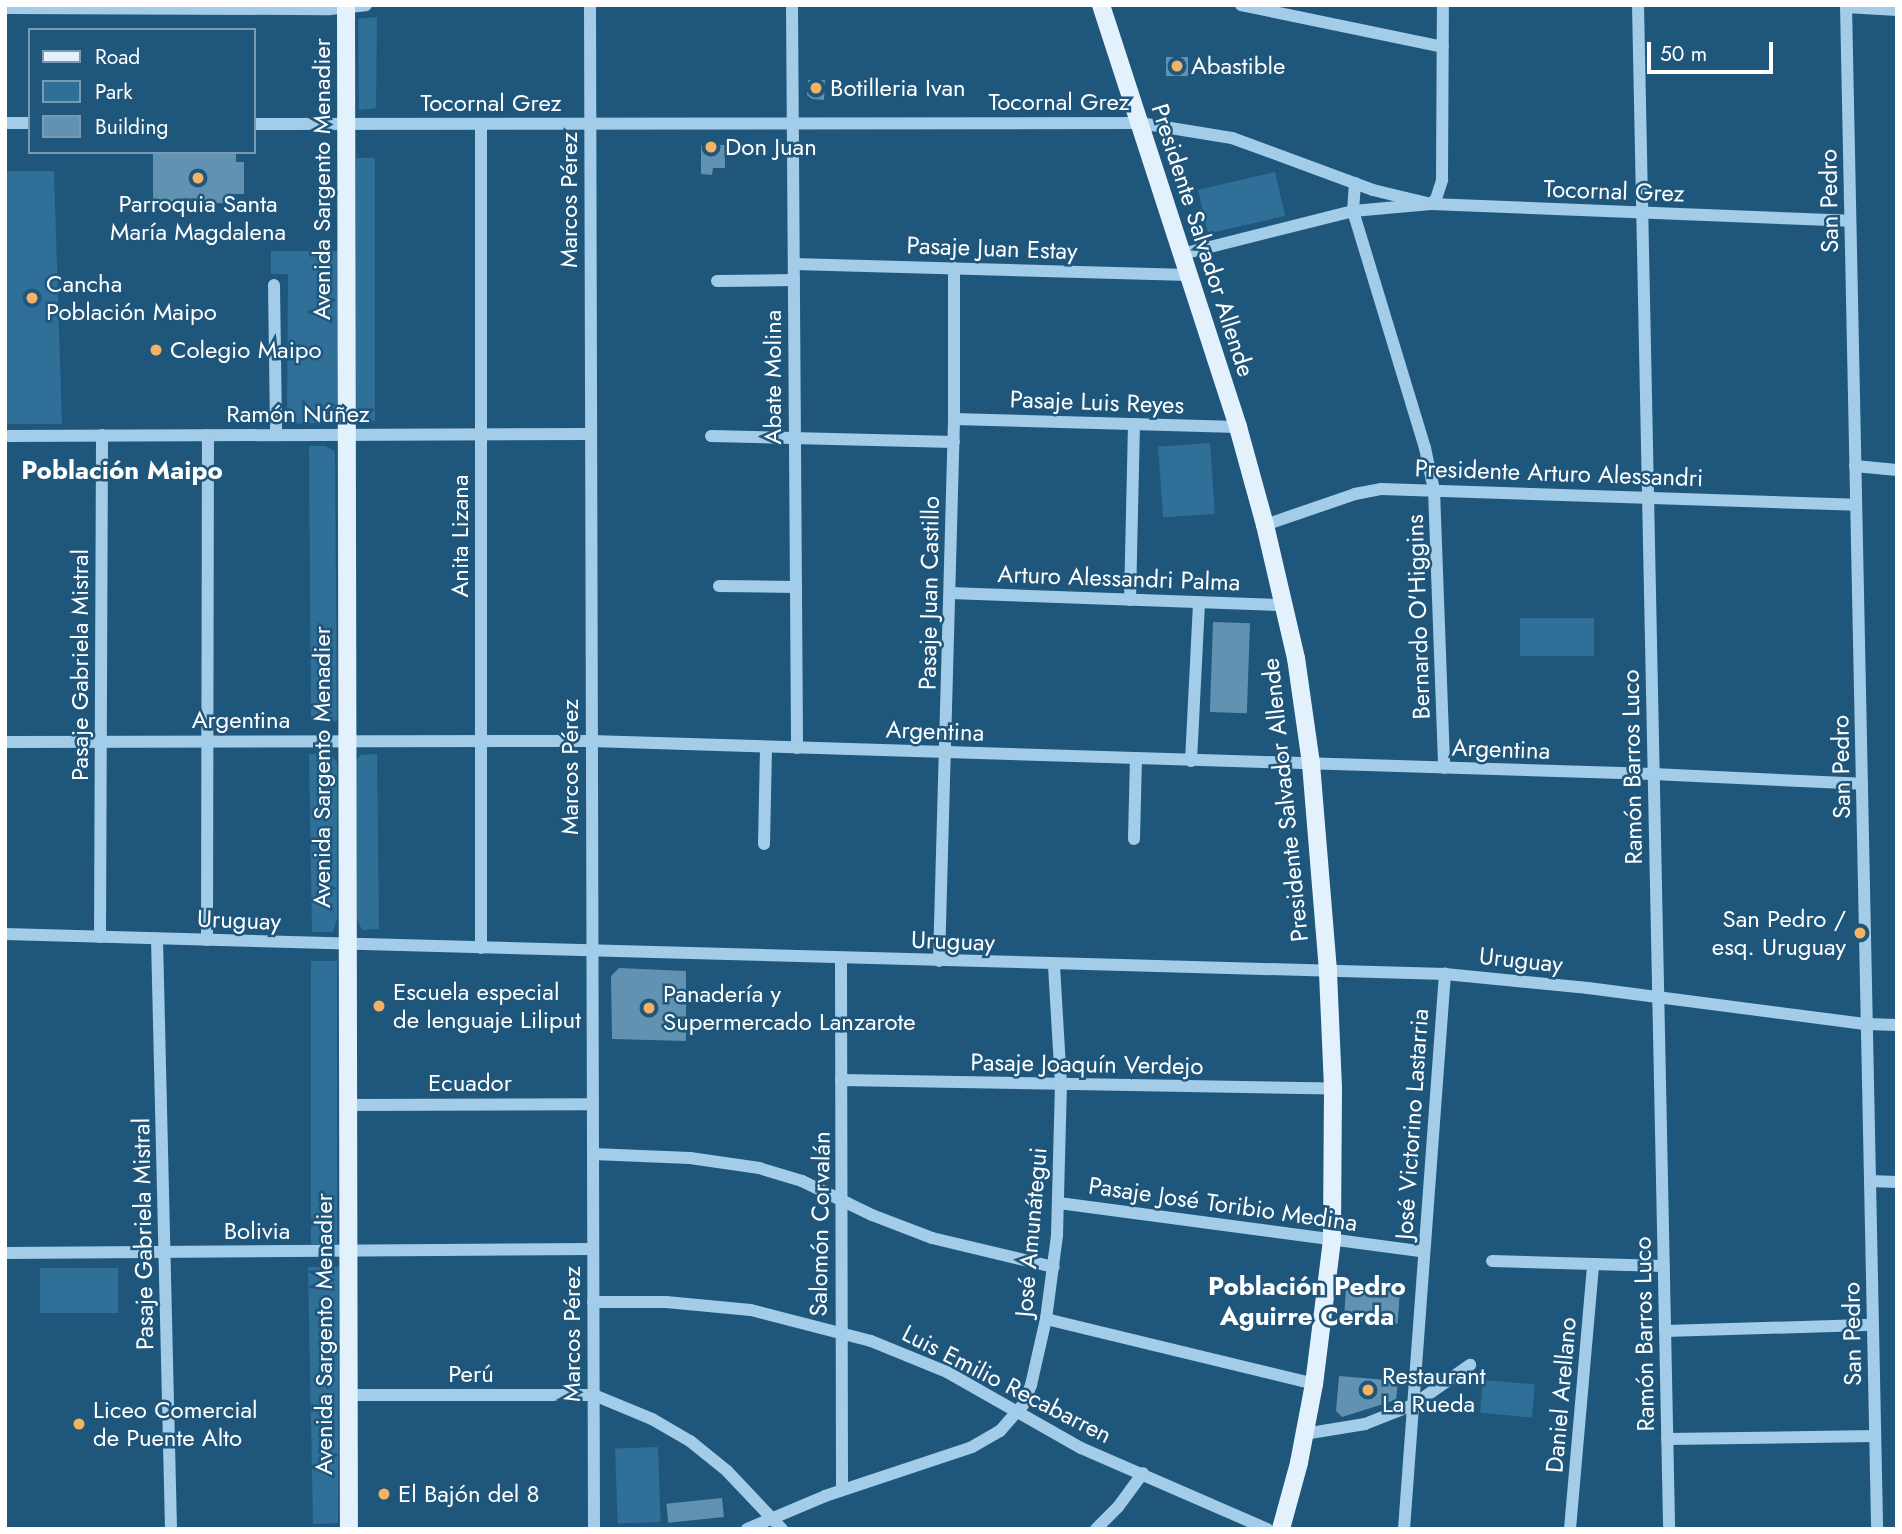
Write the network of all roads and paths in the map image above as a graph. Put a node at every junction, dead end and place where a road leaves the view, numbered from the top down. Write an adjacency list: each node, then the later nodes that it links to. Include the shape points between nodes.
1 (366, 5): 8 (street)
2 (590, 5): 15 (street, Marcos Pérez)
3 (792, 5): 16 (street, Abate Molina)
4 (1101, 5): 17 (main road, Presidente Salvador Allende)
5 (1241, 5): 12 (street)
6 (1443, 5): 12 (street)
7 (1638, 5): 24 (street, Ramón Barros Luco)
8 (346, 6): 10 (street); 20 (main road, Avenida Sargento Menadier)
9 (1846, 6): 11 (street); 25 (street, San Pedro)
10 (5, 8)
11 (1897, 10)
12 (1443, 47): 22 (street, via 1442,187)
13 (5, 123): 14 (street)
14 (28, 123)
15 (590, 123): 16 (street, Tocornal Grez); 19 (street, Tocornal Grez); 41 (street, Marcos Pérez)
16 (792, 123): 17 (street, Tocornal Grez); 27 (street, Abate Molina)
17 (1140, 123): 21 (street, Tocornal Grez, via 1231,138); 26 (main road, Presidente Salvador Allende)
18 (256, 124): 20 (street, Tocornal Grez)
19 (481, 124): 20 (street, Tocornal Grez); 40 (street, Anita Lizana)
20 (346, 125): 39 (main road, Avenida Sargento Menadier)
21 (1355, 183): 22 (street, Tocornal Grez); 23 (street, Bernardo O'Higgins)
22 (1431, 204): 23 (street); 24 (street, Tocornal Grez)
23 (1353, 211): 26 (street); 48 (street, Bernardo O'Higgins)
24 (1642, 213): 25 (street, Tocornal Grez); 49 (street, Ramón Barros Luco)
25 (1850, 221): 46 (street, San Pedro)
26 (1182, 254): 29 (main road, Presidente Salvador Allende)
27 (793, 264): 28 (street, Pasaje Juan Estay); 30 (street, Abate Molina)
28 (954, 268): 29 (street, Pasaje Juan Estay); 33 (street, Pasaje Juan Castillo)
29 (1189, 275): 35 (main road, Presidente Salvador Allende)
30 (794, 280): 31 (street); 44 (street, Abate Molina)
31 (717, 281)
32 (274, 285): 38 (street)
33 (954, 419): 34 (street, Pasaje Luis Reyes); 45 (street, Pasaje Juan Castillo)
34 (1135, 424): 35 (street, Pasaje Luis Reyes); 55 (street)
35 (1238, 427): 51 (main road, Presidente Salvador Allende)
36 (102, 435): 37 (street, Ramón Núñez); 42 (street, Ramón Núñez); 59 (street, Pasaje Gabriela Mistral)
37 (208, 435): 38 (street, Ramón Núñez); 60 (street)
38 (276, 435): 39 (street, Ramón Núñez)
39 (346, 435): 40 (street, Ramón Núñez); 61 (main road, Avenida Sargento Menadier)
40 (481, 435): 41 (street, Ramón Núñez); 62 (street, Anita Lizana)
41 (591, 435): 63 (street, Marcos Pérez)
42 (5, 436)
43 (711, 436): 44 (street)
44 (795, 437): 45 (street); 53 (street, Abate Molina)
45 (954, 442): 54 (street, Pasaje Juan Castillo)
46 (1856, 466): 47 (street); 50 (street, San Pedro)
47 (1897, 470)
48 (1434, 490): 49 (street, Presidente Arturo Alessandri); 51 (street, Presidente Arturo Alessandri, via 1364,492); 70 (street, Bernardo O'Higgins)
49 (1648, 497): 50 (street, Presidente Arturo Alessandri); 71 (street, Ramón Barros Luco)
50 (1856, 505): 72 (street, San Pedro)
51 (1265, 525): 57 (main road, Presidente Salvador Allende)
52 (719, 586): 53 (street)
53 (796, 587): 65 (street, Abate Molina)
54 (950, 593): 55 (street, Arturo Alessandri Palma); 66 (street, Pasaje Juan Castillo)
55 (1130, 600): 56 (street, Arturo Alessandri Palma)
56 (1199, 602): 57 (street, Arturo Alessandri Palma); 68 (street)
57 (1285, 605): 69 (main road, Presidente Salvador Allende)
58 (5, 741): 59 (street, Argentina)
59 (101, 741): 60 (street, Argentina); 76 (street, Pasaje Gabriela Mistral)
60 (208, 741): 61 (street, Argentina); 78 (street)
61 (347, 741): 62 (street, Argentina); 79 (main road, Avenida Sargento Menadier)
62 (481, 741): 63 (street, Argentina); 80 (street, Anita Lizana)
63 (591, 741): 64 (street, Argentina); 81 (street, Marcos Pérez)
64 (766, 747): 65 (street, Argentina); 74 (street)
65 (797, 748): 66 (street, Argentina)
66 (947, 753): 67 (street, Argentina); 83 (street, Pasaje Juan Castillo)
67 (1136, 759): 68 (street, Argentina); 73 (street)
68 (1191, 761): 69 (street, Argentina)
69 (1311, 764): 70 (street, Argentina); 85 (main road, Presidente Salvador Allende)
70 (1444, 768): 71 (street, Argentina)
71 (1653, 774): 72 (street, Argentina); 87 (street, Ramón Barros Luco)
72 (1862, 784): 88 (street, San Pedro)
73 (1135, 839)
74 (764, 844)
75 (5, 934): 76 (street, Uruguay)
76 (100, 937): 77 (street, Uruguay)
77 (157, 939): 78 (street, Uruguay); 103 (street, Pasaje Gabriela Mistral)
78 (207, 940): 79 (street, Uruguay)
79 (347, 944): 80 (street, Uruguay); 94 (main road, Avenida Sargento Menadier)
80 (481, 948): 81 (street, Uruguay)
81 (592, 951): 82 (street, Uruguay); 93 (street, Marcos Pérez)
82 (841, 958): 83 (street, Uruguay); 90 (street, Salomón Corvalán)
83 (939, 961): 84 (street, Uruguay)
84 (1054, 965): 85 (street, Uruguay); 91 (street, José Amunátegui)
85 (1328, 973): 86 (street, Uruguay); 92 (main road, Presidente Salvador Allende)
86 (1445, 974): 87 (street, Uruguay); 104 (street, José Victorino Lastarria)
87 (1658, 996): 88 (street, Uruguay); 108 (street, Ramón Barros Luco)
88 (1867, 1024): 89 (street, Uruguay); 96 (street, San Pedro)
89 (1897, 1025)
90 (841, 1080): 91 (street, Pasaje Joaquín Verdejo); 98 (street, Salomón Corvalán)
91 (1061, 1084): 92 (street, Pasaje Joaquín Verdejo); 99 (street, José Amunátegui)
92 (1333, 1089): 100 (main road, Presidente Salvador Allende)
93 (593, 1104): 94 (street, Ecuador); 95 (street, Marcos Pérez)
94 (348, 1105): 102 (main road, Avenida Sargento Menadier)
95 (593, 1154): 98 (street, via 737,1163 791,1177); 101 (street, Marcos Pérez)
96 (1870, 1181): 97 (street); 112 (street, San Pedro)
97 (1897, 1182)
98 (842, 1199): 109 (street, via 932,1238); 113 (street, Salomón Corvalán)
99 (1059, 1203): 100 (street, Pasaje José Toribio Medina); 109 (street, José Amunátegui)
100 (1332, 1240): 104 (street, Pasaje José Toribio Medina); 116 (main road, Presidente Salvador Allende)
101 (593, 1249): 102 (street, Bolivia); 110 (street, Marcos Pérez)
102 (348, 1251): 103 (street, Bolivia); 117 (main road, Avenida Sargento Menadier)
103 (165, 1252): 105 (street, Bolivia); 127 (street, Pasaje Gabriela Mistral)
104 (1423, 1252): 119 (street, José Victorino Lastarria)
105 (5, 1253)
106 (1492, 1261): 107 (street)
107 (1593, 1265): 108 (street); 135 (street, Daniel Arellano)
108 (1664, 1266): 114 (street, Ramón Barros Luco)
109 (1054, 1267): 111 (street, José Amunátegui)
110 (593, 1302): 113 (street, Luis Emilio Recabarren, via 717,1306); 118 (street, Marcos Pérez)
111 (1046, 1319): 116 (street); 120 (street, José Amunátegui, via 1031,1385)
112 (1873, 1325): 114 (street); 122 (street, San Pedro)
113 (839, 1331): 120 (street, Luis Emilio Recabarren, via 925,1361); 125 (street, Salomón Corvalán)
114 (1665, 1331): 123 (street, Ramón Barros Luco)
115 (1470, 1365): 119 (street)
116 (1314, 1384): 121 (main road, Presidente Salvador Allende)
117 (348, 1395): 118 (street, Perú); 128 (main road, Avenida Sargento Menadier)
118 (594, 1395): 126 (street, via 690,1441 727,1471); 129 (street, Marcos Pérez)
119 (1413, 1405): 121 (street, via 1364,1424); 134 (street, José Victorino Lastarria)
120 (1017, 1413): 124 (street, Luis Emilio Recabarren, via 1081,1448); 125 (street, José Amunátegui, via 1000,1431 972,1447)
121 (1304, 1434): 133 (main road, Presidente Salvador Allende)
122 (1875, 1436): 123 (street); 137 (street, San Pedro)
123 (1667, 1439): 136 (street, Ramón Barros Luco)
124 (1143, 1473): 131 (street); 132 (street, Luis Emilio Recabarren)
125 (842, 1490): 126 (street, José Amunátegui)
126 (778, 1524): 130 (street, José Amunátegui)
127 (171, 1529)
128 (349, 1529)
129 (594, 1529)
130 (747, 1529)
131 (1096, 1529)
132 (1267, 1529)
133 (1281, 1529)
134 (1404, 1529)
135 (1570, 1529)
136 (1669, 1529)
137 (1877, 1529)

